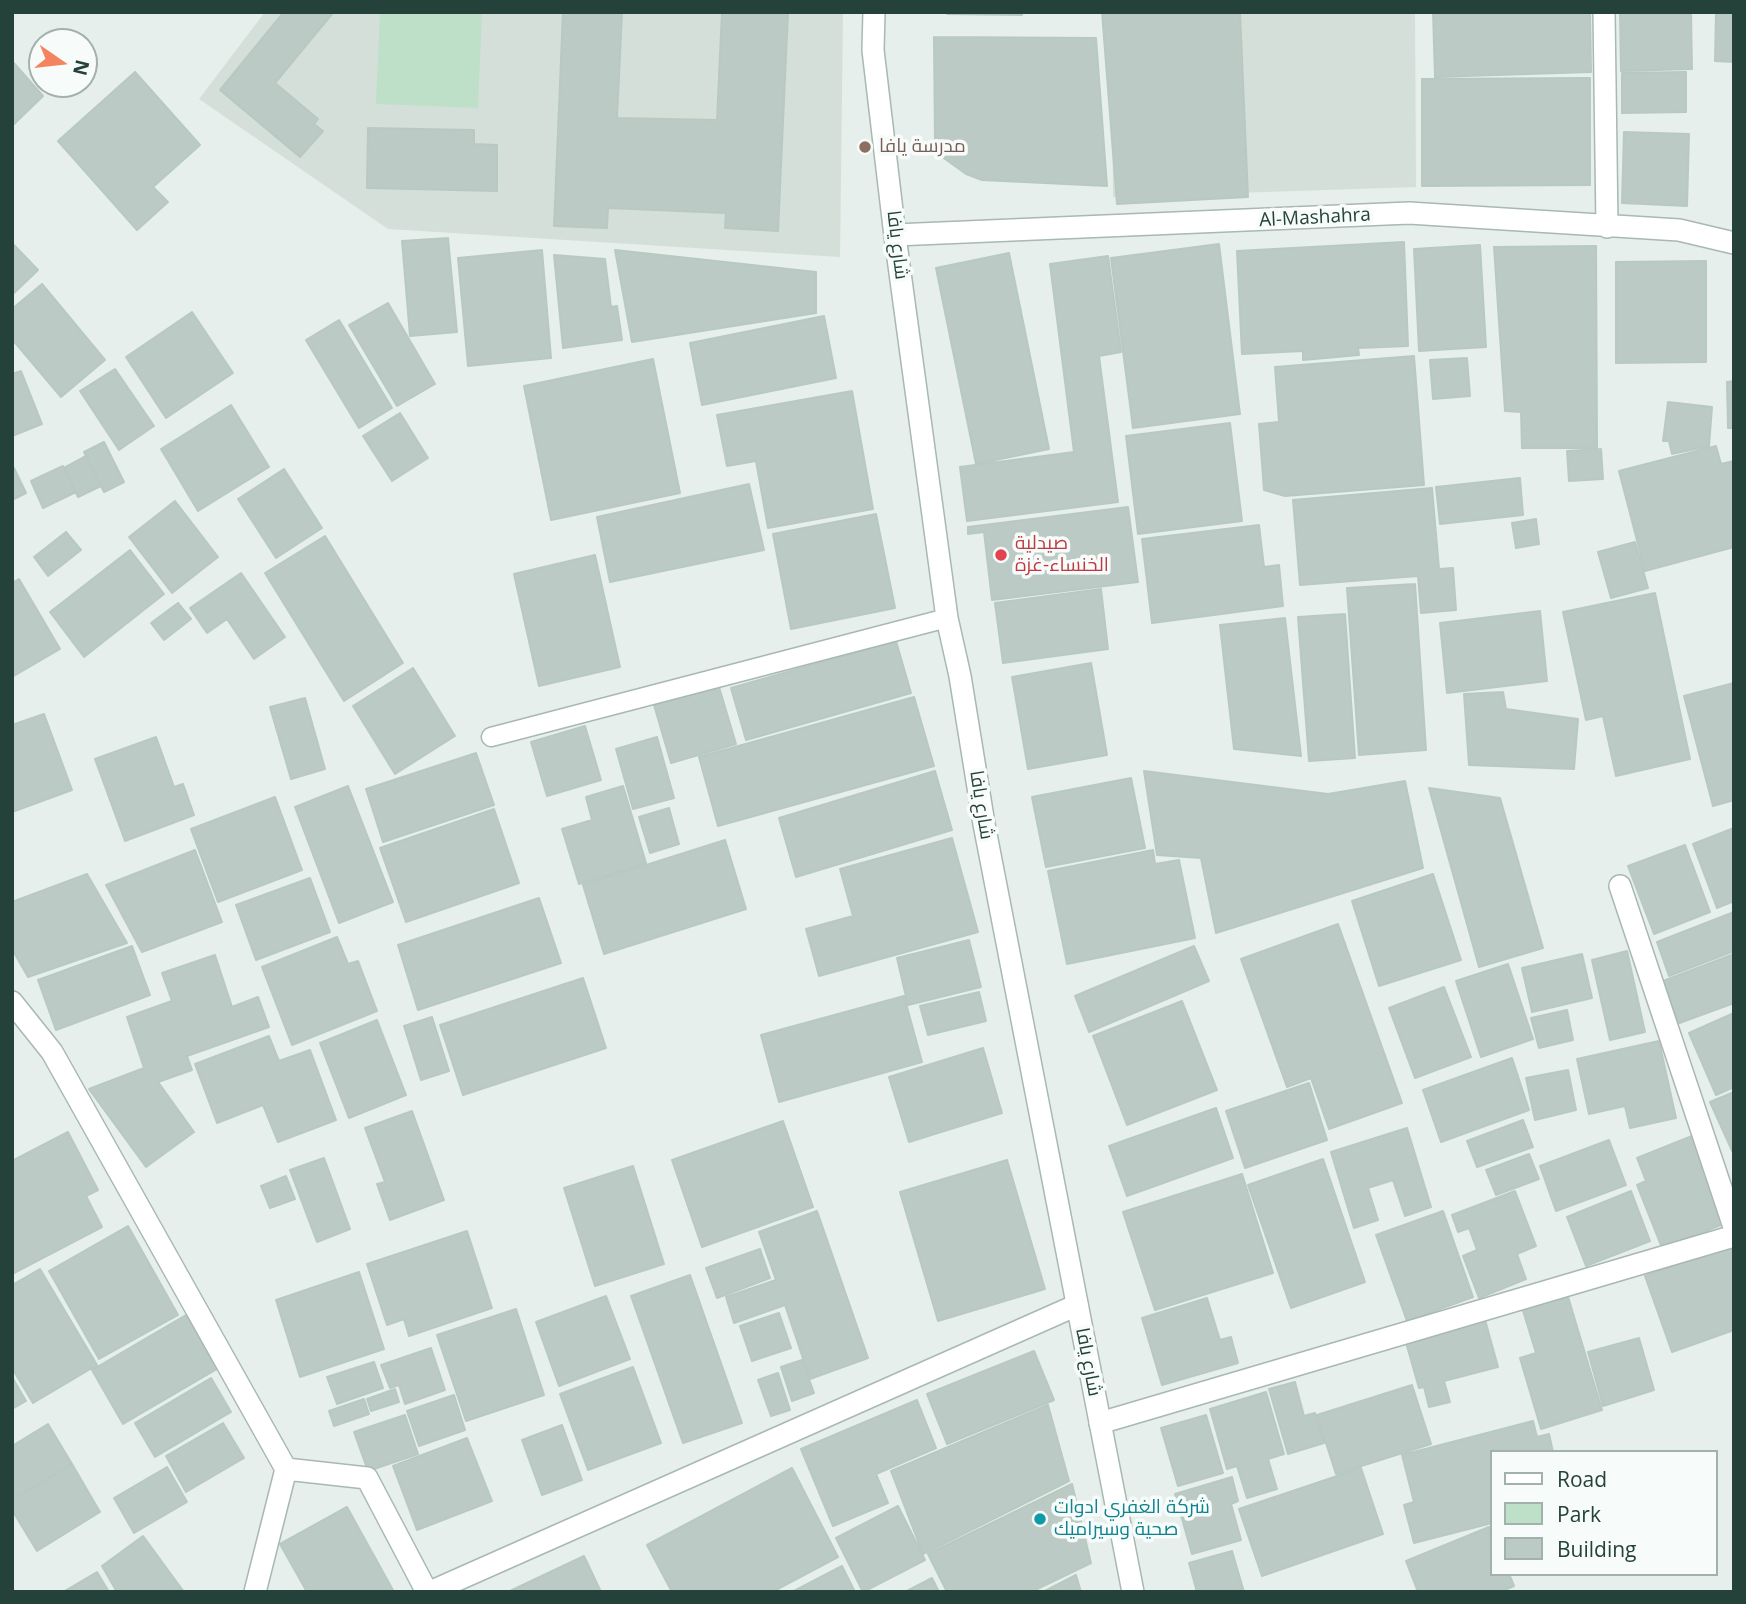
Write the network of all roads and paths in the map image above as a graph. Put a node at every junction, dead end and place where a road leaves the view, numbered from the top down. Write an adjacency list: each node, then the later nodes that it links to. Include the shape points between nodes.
1 (874, 12): 4 (street, شارع يافا, via 873,50)
2 (1604, 12): 3 (street)
3 (1606, 227): 4 (street, Al-Mashahra, via 1409,213); 5 (street, Al-Mashahra, via 1679,230)
4 (895, 235): 6 (street, شارع يافا)
5 (1734, 243)
6 (947, 618): 7 (lane); 12 (street, شارع يافا)
7 (491, 737)
8 (1620, 886): 10 (street)
9 (12, 1002): 14 (street, via 52,1052)
10 (1734, 1227)
11 (1734, 1236): 13 (street)
12 (1077, 1305): 13 (street, شارع يافا); 16 (street)
13 (1100, 1423): 17 (street, شارع يافا)
14 (286, 1469): 15 (street); 16 (street, via 367,1478)
15 (255, 1592)
16 (428, 1592)
17 (1133, 1592)

